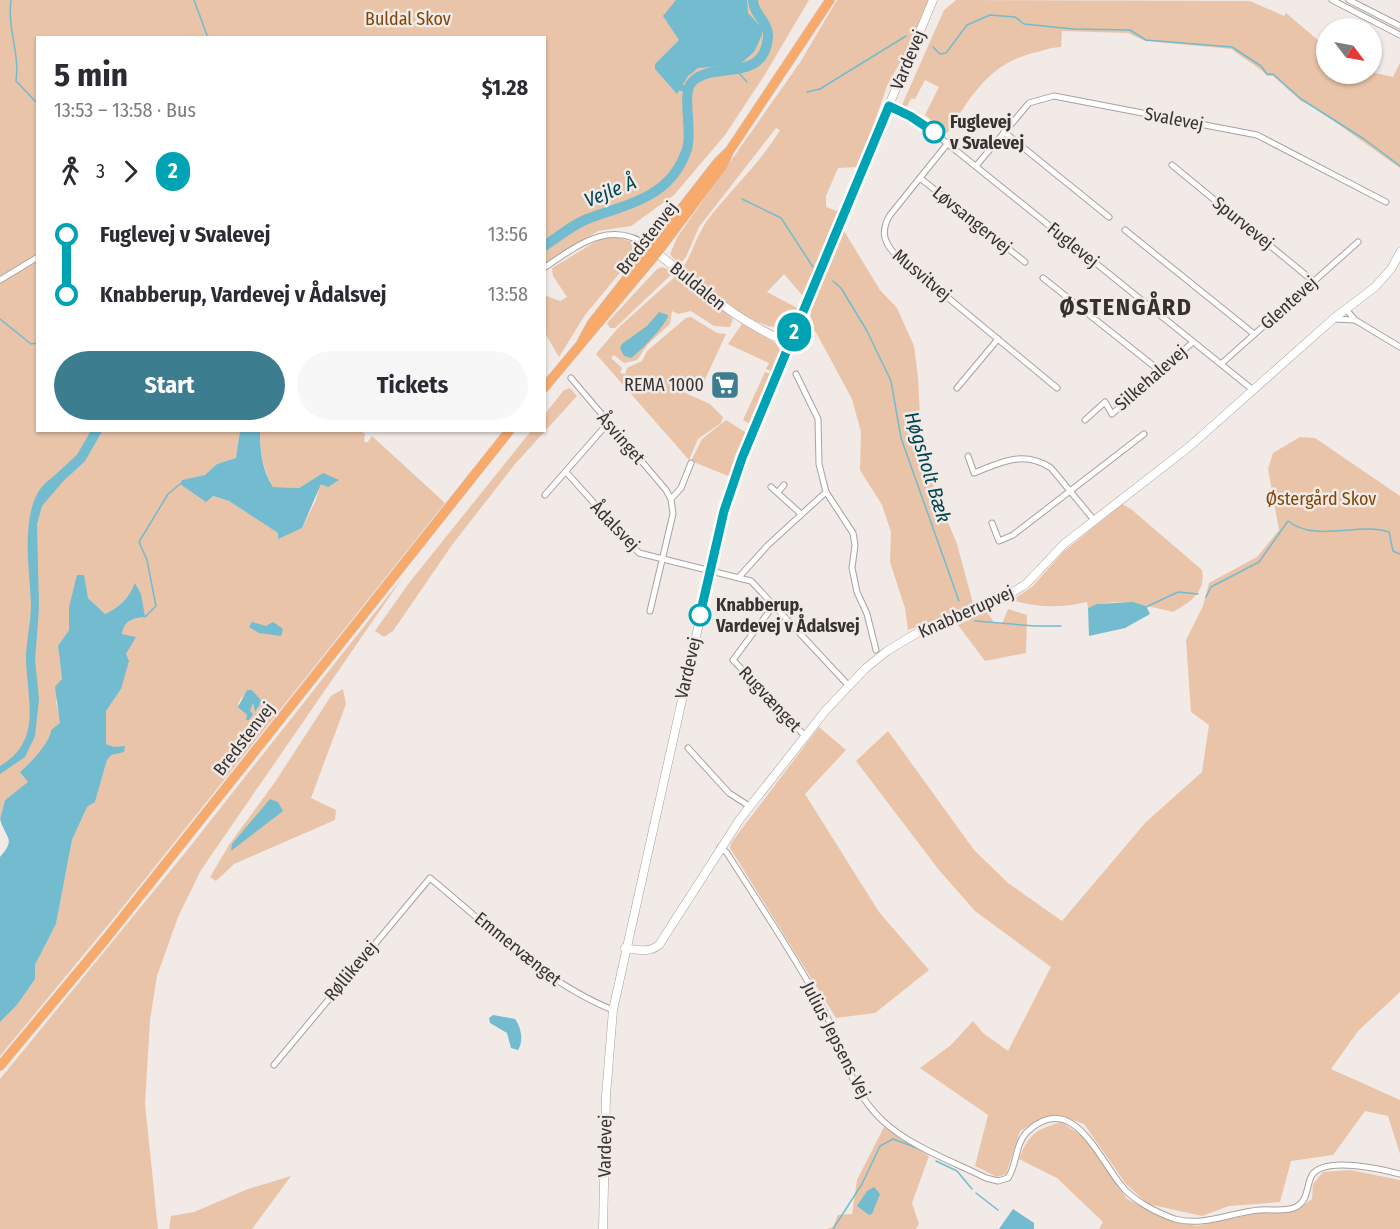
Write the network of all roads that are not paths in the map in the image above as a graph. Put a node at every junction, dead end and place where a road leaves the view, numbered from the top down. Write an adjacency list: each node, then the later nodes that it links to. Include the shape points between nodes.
1 (830, 0): 18 (highway, Bredstenvej, via 730,150)
2 (933, 0): 8 (street, Vardevej)
3 (1332, 0): 5 (street)
4 (1349, 0): 6 (street)
5 (1340, 2): 7 (street)
6 (1400, 26)
7 (1400, 36)
8 (889, 106): 10 (street, Fuglevej, via 922,123); 32 (street, Vardevej)
9 (1004, 132): 12 (street, Svalevej); 14 (street, Svalevej, via 1029,103 1054,96 1071,98 1257,135); 15 (street)
10 (948, 143): 12 (street, Fuglevej); 13 (street, Musvitvej)
11 (1172, 165): 25 (street, Spurvevej)
12 (976, 166): 31 (street, Fuglevej)
13 (920, 178): 21 (street, Løvsangervej); 30 (street, Musvitvej, via 886,222 887,245)
14 (1386, 202)
15 (1109, 217)
16 (1125, 230): 29 (street)
17 (1358, 242): 25 (street, Glentevej)
18 (654, 250): 22 (street, Buldalen, via 631,235 608,234 588,241); 32 (street, Buldalen, via 738,318); 38 (highway, Bredstenvej, via 598,326)
19 (1400, 252): 26 (street, Knabberupvej, via 1384,277)
20 (36, 258): 24 (street)
21 (1024, 262)
22 (546, 267)
23 (1043, 278): 35 (street)
24 (0, 280)
25 (1313, 281): 29 (street, Glentevej)
26 (1346, 309): 27 (street, Knabberupvej); 28 (street)
27 (1333, 320): 28 (street); 41 (street, Knabberupvej)
28 (1355, 320): 33 (street)
29 (1254, 334): 34 (street, Glentevej)
30 (998, 339): 39 (street); 40 (street, Musvitvej)
31 (1193, 342): 34 (street, Fuglevej); 35 (street, Silkehalevej)
32 (789, 343): 60 (street, Vardevej, via 735,478)
33 (1400, 347)
34 (1221, 364): 41 (street, Fuglevej)
35 (1160, 371): 42 (street, Silkehalevej, via 1112,414 1105,402)
36 (796, 375): 52 (street, via 818,419 819,464)
37 (571, 378): 43 (street, Åsvinget)
38 (546, 385)
39 (957, 388)
40 (1057, 388)
41 (1253, 390): 57 (street, Knabberupvej, via 1189,447)
42 (1085, 420)
43 (608, 423): 48 (street); 55 (street, Åsvinget)
44 (508, 432): 76 (highway, Bredstenvej, via 113,931)
45 (1144, 434): 53 (street)
46 (968, 456): 53 (street, via 974,472 1013,458 1035,459 1051,468)
47 (691, 463): 55 (street, via 681,488)
48 (566, 472): 54 (street); 59 (street, Ådalsvej, via 632,548)
49 (784, 485): 51 (street)
50 (771, 487): 51 (street)
51 (778, 492): 56 (street)
52 (826, 492): 56 (street); 64 (street, via 853,533 854,576)
53 (1071, 492): 57 (street); 58 (street, via 1024,528 999,541)
54 (545, 495)
55 (671, 499): 59 (street, via 673,514)
56 (801, 514): 61 (street)
57 (1094, 520): 67 (street, Knabberupvej, via 1016,592 927,627 867,668)
58 (992, 523)
59 (662, 561): 60 (street, Ådalsvej); 63 (street)
60 (710, 570): 61 (street, Ådalsvej); 73 (street, Vardevej)
61 (739, 577): 62 (street, via 751,581)
62 (774, 605): 67 (street); 68 (street, Rugvænget, via 733,660)
63 (650, 611)
64 (874, 640): 65 (street); 66 (street)
65 (866, 642)
66 (876, 650)
67 (849, 686): 68 (street, Knabberupvej)
68 (805, 736): 70 (street, Knabberupvej)
69 (688, 748): 70 (street, via 729,793)
70 (749, 806): 71 (street, Knabberupvej)
71 (720, 847): 73 (street, Knabberupvej, via 659,945 645,951); 77 (street, Julius Jepsens Vej, via 821,1005 848,1073 871,1109 898,1134 982,1176 998,1181 1008,1178 1027,1132 1051,1120 1064,1120 1076,1126 1091,1139 1121,1187 1137,1200 1176,1219 1199,1222 1258,1210 1295,1208 1302,1203 1311,1176 1324,1167 1354,1166)
72 (430, 878): 74 (street, Emmervænget, via 561,984 586,1000); 75 (street, Røllikevej)
73 (626, 948): 74 (street, Vardevej)
74 (613, 1010): 78 (street, Vardevej, via 607,1075)
75 (274, 1065)
76 (0, 1066)
77 (1400, 1174)
78 (603, 1229)

